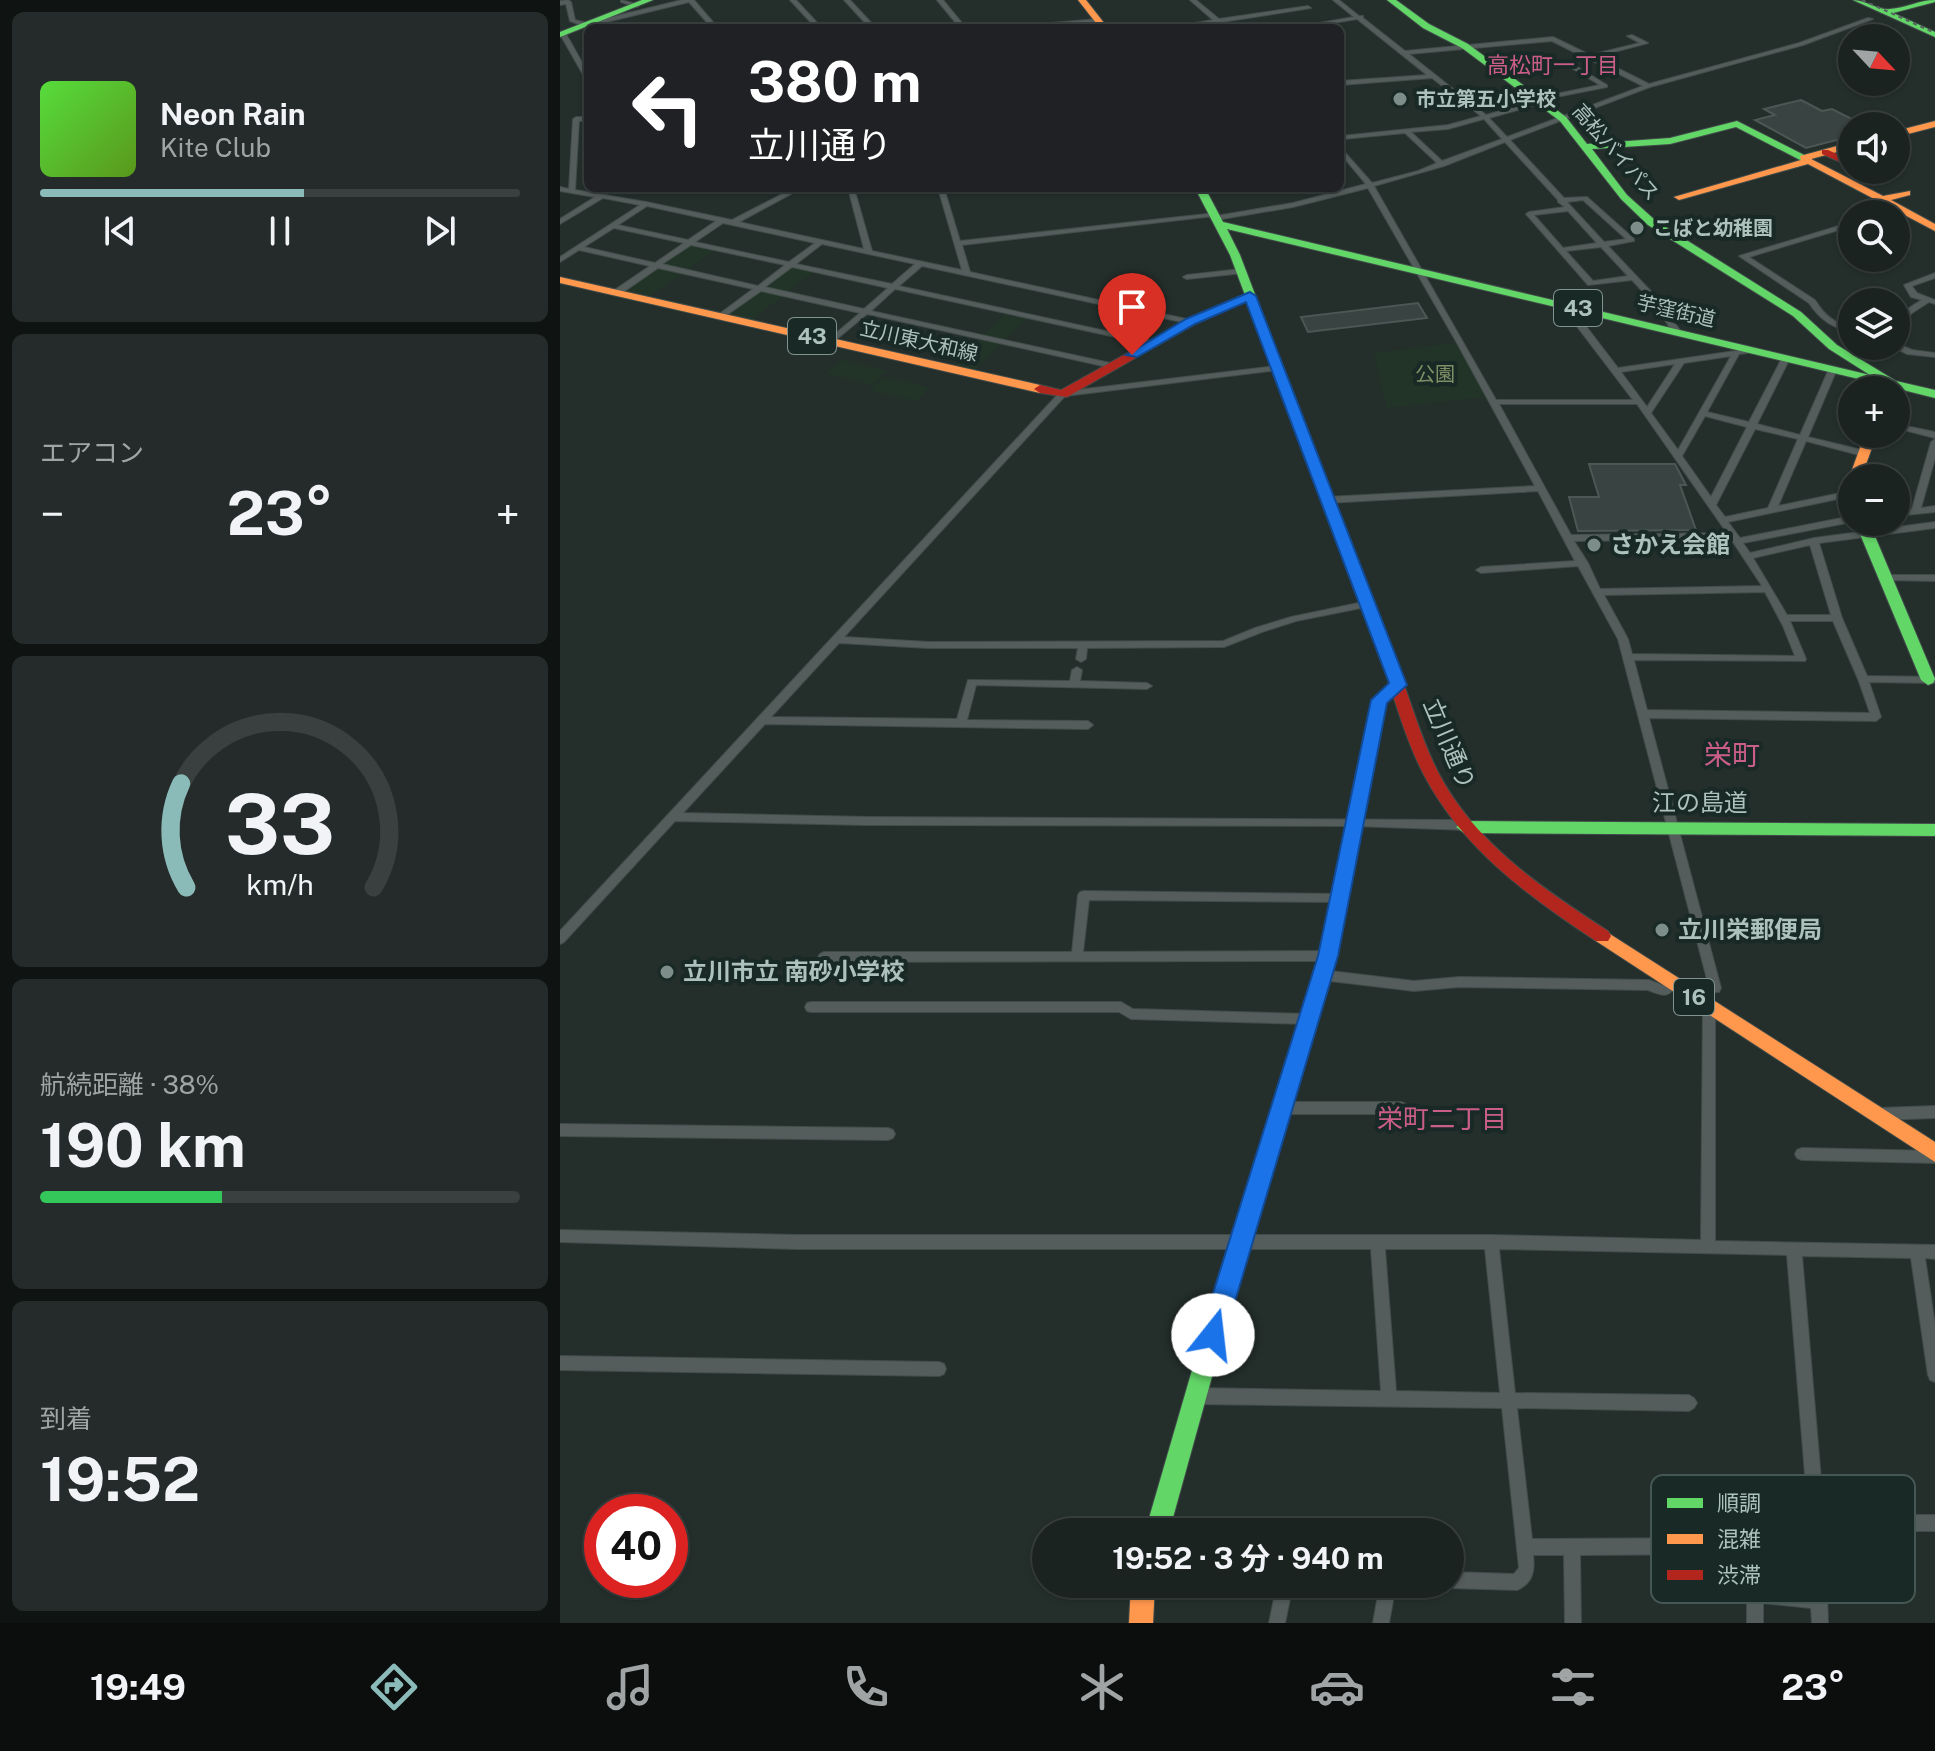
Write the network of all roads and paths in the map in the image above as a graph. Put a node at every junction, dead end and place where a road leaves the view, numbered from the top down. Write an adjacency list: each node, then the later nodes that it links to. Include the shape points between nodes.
1 (690, 0): 18 (street); 19 (street)
2 (793, 0): 20 (street)
3 (847, 0): 21 (street)
4 (940, 0): 22 (street)
5 (1082, 0): 23 (main road)
6 (1193, 0): 17 (street)
7 (1336, 0): 16 (street)
8 (1391, 0): 31 (main road, 高松バイパス)
9 (1857, 0): 15 (main road)
10 (1870, 0): 15 (main road)
11 (634, 1): 27 (main road)
12 (560, 3): 27 (street, via 568,2)
13 (1934, 3): 15 (main road)
14 (1308, 8): 17 (street)
15 (1887, 14): 28 (main road); 29 (main road); 39 (street)
16 (1361, 17): 26 (street); 32 (street)
17 (1219, 21): 24 (street); 25 (street)
18 (589, 24)
19 (711, 24)
20 (815, 24)
21 (869, 24)
22 (960, 24)
23 (1100, 24)
24 (1197, 24)
25 (1222, 24)
26 (1318, 24)
27 (572, 28): 34 (street)
28 (1935, 29)
29 (1935, 35)
30 (1630, 36): 33 (street, via 1645,43)
31 (1459, 46): 32 (street); 33 (street, via 1553,39); 41 (main road, 高松バイパス)
32 (1405, 53): 36 (street)
33 (1590, 58): 39 (street); 40 (street, via 1566,63 1605,86)
34 (584, 66)
35 (1344, 76): 38 (street)
36 (1432, 76): 38 (street); 43 (street)
37 (1344, 83): 38 (street)
38 (1350, 83)
39 (1648, 86): 42 (street)
40 (1563, 95): 41 (street); 42 (street)
41 (1540, 100): 43 (street); 45 (main road, 高松バイパス)
42 (1585, 111): 45 (street)
43 (1484, 116): 48 (street); 49 (street)
44 (584, 119): 61 (street, via 576,119)
45 (1563, 119): 49 (street); 52 (main road, 高松バイパス)
46 (1935, 124): 47 (main road)
47 (1910, 130)
48 (1407, 132): 50 (street); 57 (street)
49 (1506, 139): 57 (street); 72 (street)
50 (1344, 140)
51 (1344, 145): 58 (street)
52 (1586, 147): 56 (main road, via 1670,141 1737,124); 128 (main road, 高松バイパス, via 1624,197 1652,223 1797,314)
53 (1838, 149): 54 (main road)
54 (1825, 152): 55 (main road); 56 (main road)
55 (1838, 158)
56 (1806, 159): 69 (main road); 70 (main road)
57 (1442, 165): 58 (street)
58 (1370, 185): 60 (street); 95 (street)
59 (560, 189): 61 (street)
60 (1344, 191)
61 (572, 192): 68 (street)
62 (791, 192): 79 (street)
63 (852, 192): 89 (street)
64 (942, 192): 85 (street)
65 (1202, 192): 76 (main road, 立川通り / 16)
66 (1341, 192): 76 (street)
67 (1907, 193): 71 (main road)
68 (602, 196): 73 (street); 78 (street)
69 (1679, 197)
70 (1875, 200)
71 (1898, 200)
72 (1560, 201): 74 (street); 86 (street, via 1585,198 1632,240)
73 (646, 204): 77 (street); 80 (street)
74 (1567, 209): 86 (street); 88 (street, via 1529,214)
75 (1910, 217): 82 (main road)
76 (1217, 219): 85 (street); 95 (main road, 芋窪街道 / 43); 96 (main road, 立川通り / 16)
77 (721, 221): 79 (street); 84 (street)
78 (560, 222)
79 (731, 223): 83 (street)
80 (613, 226): 84 (street); 87 (street)
81 (1838, 228): 113 (street, via 1743,256 1812,302)
82 (1935, 228)
83 (817, 242): 89 (street); 93 (street)
84 (689, 243): 93 (street); 94 (street)
85 (959, 243): 97 (street)
86 (1601, 245): 88 (street); 101 (street)
87 (578, 248): 90 (street); 94 (street)
88 (1561, 250): 101 (street, via 1591,283)
89 (869, 253): 92 (street)
90 (560, 260)
91 (1202, 262): 98 (street)
92 (920, 264): 97 (street); 103 (street)
93 (790, 265): 103 (street); 104 (street)
94 (655, 266): 104 (street); 105 (street)
95 (1419, 270): 108 (main road, 芋窪街道 / 43); 132 (street)
96 (1241, 271): 98 (street); 106 (main road, 立川通り / 16)
97 (967, 274): 112 (street)
98 (1210, 274): 100 (street)
99 (1935, 275): 107 (street, via 1908,285 1914,295)
100 (1187, 277)
101 (1633, 278): 114 (street)
102 (560, 280): 105 (main road, 立川東大和線 / 43)
103 (894, 287): 110 (street); 116 (street)
104 (758, 289): 110 (street); 111 (street)
105 (616, 293): 111 (main road, 立川東大和線 / 43)
106 (1250, 296): 112 (main road); 124 (main road, 立川通り / 16)
107 (1932, 301): 109 (street)
108 (1566, 306): 114 (main road, 芋窪街道 / 43); 126 (street)
109 (1910, 311)
110 (866, 312): 115 (street); 123 (street)
111 (721, 317): 115 (main road, 立川東大和線 / 43)
112 (1191, 322): 116 (main road)
113 (1838, 327)
114 (1677, 332): 117 (main road, 芋窪街道 / 43)
115 (832, 341): 130 (main road, 立川東大和線 / 43)
116 (1152, 343): 123 (main road)
117 (1753, 350): 119 (street); 121 (main road, 芋窪街道 / 43)
118 (1910, 352): 120 (street)
119 (1735, 355): 122 (street); 135 (street)
120 (1935, 355)
121 (1786, 358): 125 (main road, 芋窪街道 / 43); 136 (street)
122 (1680, 362): 126 (street); 134 (street)
123 (1112, 366): 130 (main road)
124 (1276, 368): 130 (street); 147 (main road, 立川通り / 16)
125 (1833, 369): 127 (main road, 芋窪街道 / 43); 139 (street)
126 (1618, 370): 133 (street)
127 (1855, 376)
128 (1874, 376)
129 (1910, 390): 131 (main road, 芋窪街道 / 43)
130 (1063, 394): 172 (street)
131 (1935, 394)
132 (1495, 402): 133 (street); 145 (street)
133 (1640, 402): 134 (street)
134 (1648, 411): 143 (street)
135 (1702, 413): 136 (street); 143 (street)
136 (1753, 426): 139 (street); 148 (street)
137 (1910, 429): 138 (street)
138 (1935, 435)
139 (1803, 438): 142 (street); 149 (street)
140 (1935, 442): 151 (street)
141 (1865, 448): 142 (main road)
142 (1863, 453): 144 (main road)
143 (1679, 455): 148 (street)
144 (1860, 464)
145 (1541, 488): 147 (street); 159 (street)
146 (1838, 492): 149 (street)
147 (1327, 500): 169 (main road, 立川通り / 16)
148 (1713, 503): 153 (street)
149 (1772, 509): 153 (street)
150 (1935, 509): 151 (street)
151 (1916, 511): 152 (street)
152 (1910, 512)
153 (1724, 520): 160 (street)
154 (1838, 521): 160 (street)
155 (1935, 525): 156 (street)
156 (1910, 526)
157 (1838, 534): 161 (street)
158 (1868, 536): 165 (main road)
159 (1570, 538): 160 (street); 163 (street)
160 (1736, 539): 162 (street)
161 (1814, 541): 162 (street); 171 (street)
162 (1748, 556): 167 (street)
163 (1583, 563): 164 (street); 168 (street)
164 (1481, 570)
165 (1885, 578): 166 (street); 178 (main road)
166 (1935, 578)
167 (1767, 589): 168 (street); 170 (street)
168 (1597, 592): 174 (street)
169 (1368, 604): 173 (street, via 1295,618 1224,644); 177 (main road, 立川通り / 16)
170 (1785, 618): 171 (street); 174 (street, via 1801,659)
171 (1837, 618): 175 (street)
172 (836, 640): 173 (street); 181 (street)
173 (1083, 644): 176 (street)
174 (1629, 657): 180 (street)
175 (1863, 679): 178 (street); 180 (street, via 1876,717)
176 (1075, 684): 179 (street); 182 (street, via 972,682)
177 (1398, 685): 185 (main road, via 1379,700); 187 (main road, 立川通り / 16, via 1431,774)
178 (1933, 685)
179 (1147, 686)
180 (1645, 714): 186 (street)
181 (762, 720): 182 (street); 184 (street)
182 (961, 723): 183 (street)
183 (1088, 725)
184 (673, 817): 185 (street); 190 (street)
185 (1354, 822): 187 (street); 189 (main road)
186 (1674, 826): 187 (main road, 江の島道); 188 (main road, 江の島道); 195 (street, via 1715,988)
187 (1464, 827): 195 (main road, 立川通り / 16, via 1539,893)
188 (1935, 830)
189 (1340, 898): 191 (street, via 1084,895); 192 (main road)
190 (560, 939)
191 (1077, 956): 192 (street); 193 (street)
192 (1328, 956): 194 (main road)
193 (824, 957)
194 (1322, 975): 195 (street, via 1414,986 1649,985 1664,991); 198 (main road)
195 (1676, 985): 197 (main road, 立川通り / 16)
196 (811, 1007): 198 (street, via 1121,1007 1131,1014)
197 (1709, 1007): 202 (main road, 立川通り / 16); 211 (street)
198 (1309, 1019): 199 (main road)
199 (1281, 1108): 200 (street); 209 (main road)
200 (1401, 1108)
201 (1935, 1112): 202 (street)
202 (1874, 1114): 206 (main road, 立川通り / 16)
203 (560, 1130): 204 (street)
204 (888, 1134)
205 (1802, 1154): 206 (street)
206 (1935, 1155)
207 (560, 1236): 209 (street, via 730,1242)
208 (1491, 1242): 210 (street); 211 (street); 220 (street)
209 (1239, 1243): 210 (street); 218 (main road)
210 (1378, 1244): 219 (street)
211 (1708, 1247): 212 (street)
212 (1794, 1250): 213 (street); 222 (street)
213 (1917, 1251): 214 (street); 217 (street)
214 (1935, 1252)
215 (560, 1363): 216 (street)
216 (939, 1369)
217 (1935, 1375)
218 (1195, 1396): 219 (street); 223 (main road)
219 (1389, 1400): 220 (street)
220 (1508, 1402): 221 (street); 226 (street)
221 (1689, 1403)
222 (1813, 1475)
223 (1161, 1518)
224 (1572, 1546): 225 (street); 226 (street); 235 (street)
225 (1651, 1546)
226 (1525, 1547): 227 (street, via 1527,1571 1517,1582)
227 (1464, 1580)
228 (1142, 1598): 232 (main road)
229 (1282, 1598): 233 (street)
230 (1385, 1598): 234 (street)
231 (1818, 1603): 236 (street)
232 (1141, 1623)
233 (1277, 1623)
234 (1381, 1623)
235 (1573, 1623)
236 (1820, 1623)

